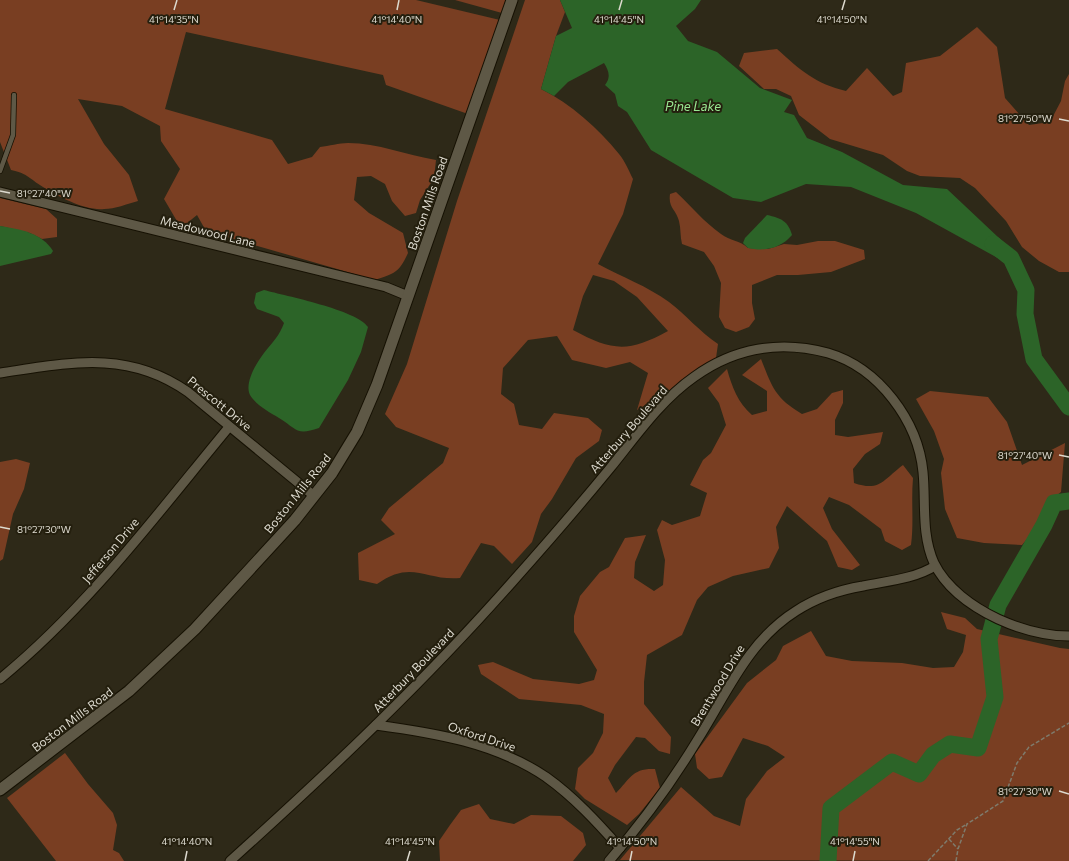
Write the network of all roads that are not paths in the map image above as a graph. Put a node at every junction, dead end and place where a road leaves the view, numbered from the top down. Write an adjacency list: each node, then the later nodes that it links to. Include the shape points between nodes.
1 (512, 0): 5 (street, Boston Mills Road)
2 (14, 95): 3 (lane, via 13,135)
3 (0, 172)
4 (0, 192): 5 (street, Meadowood Lane, via 386,287)
5 (408, 296): 8 (street, Boston Mills Road, via 362,421 335,468)
6 (0, 373): 7 (street, Prescott Drive, via 90,362 128,366 178,384)
7 (229, 427): 8 (street, Prescott Drive); 11 (street, Jefferson Drive, via 80,604)
8 (313, 495): 13 (street, Boston Mills Road, via 274,543 169,656 129,692)
9 (935, 566): 10 (street, Atterbury Boulevard, via 965,599 989,615 1045,634); 12 (street, Atterbury Boulevard, via 924,523 921,455 896,404 869,376 834,355 797,346 773,346 750,350 714,364 679,389 646,424 502,594); 14 (street, Brentwood Drive, via 914,576 860,586 818,599 776,626 754,648 742,665 697,741 665,789)
10 (1069, 636)
11 (0, 679)
12 (376, 725): 14 (street, Oxford Drive, via 455,738 515,760 558,786 583,807); 15 (street, Atterbury Boulevard)
13 (0, 790)
14 (620, 848): 16 (street, Brentwood Drive)
15 (230, 861)
16 (609, 861)

